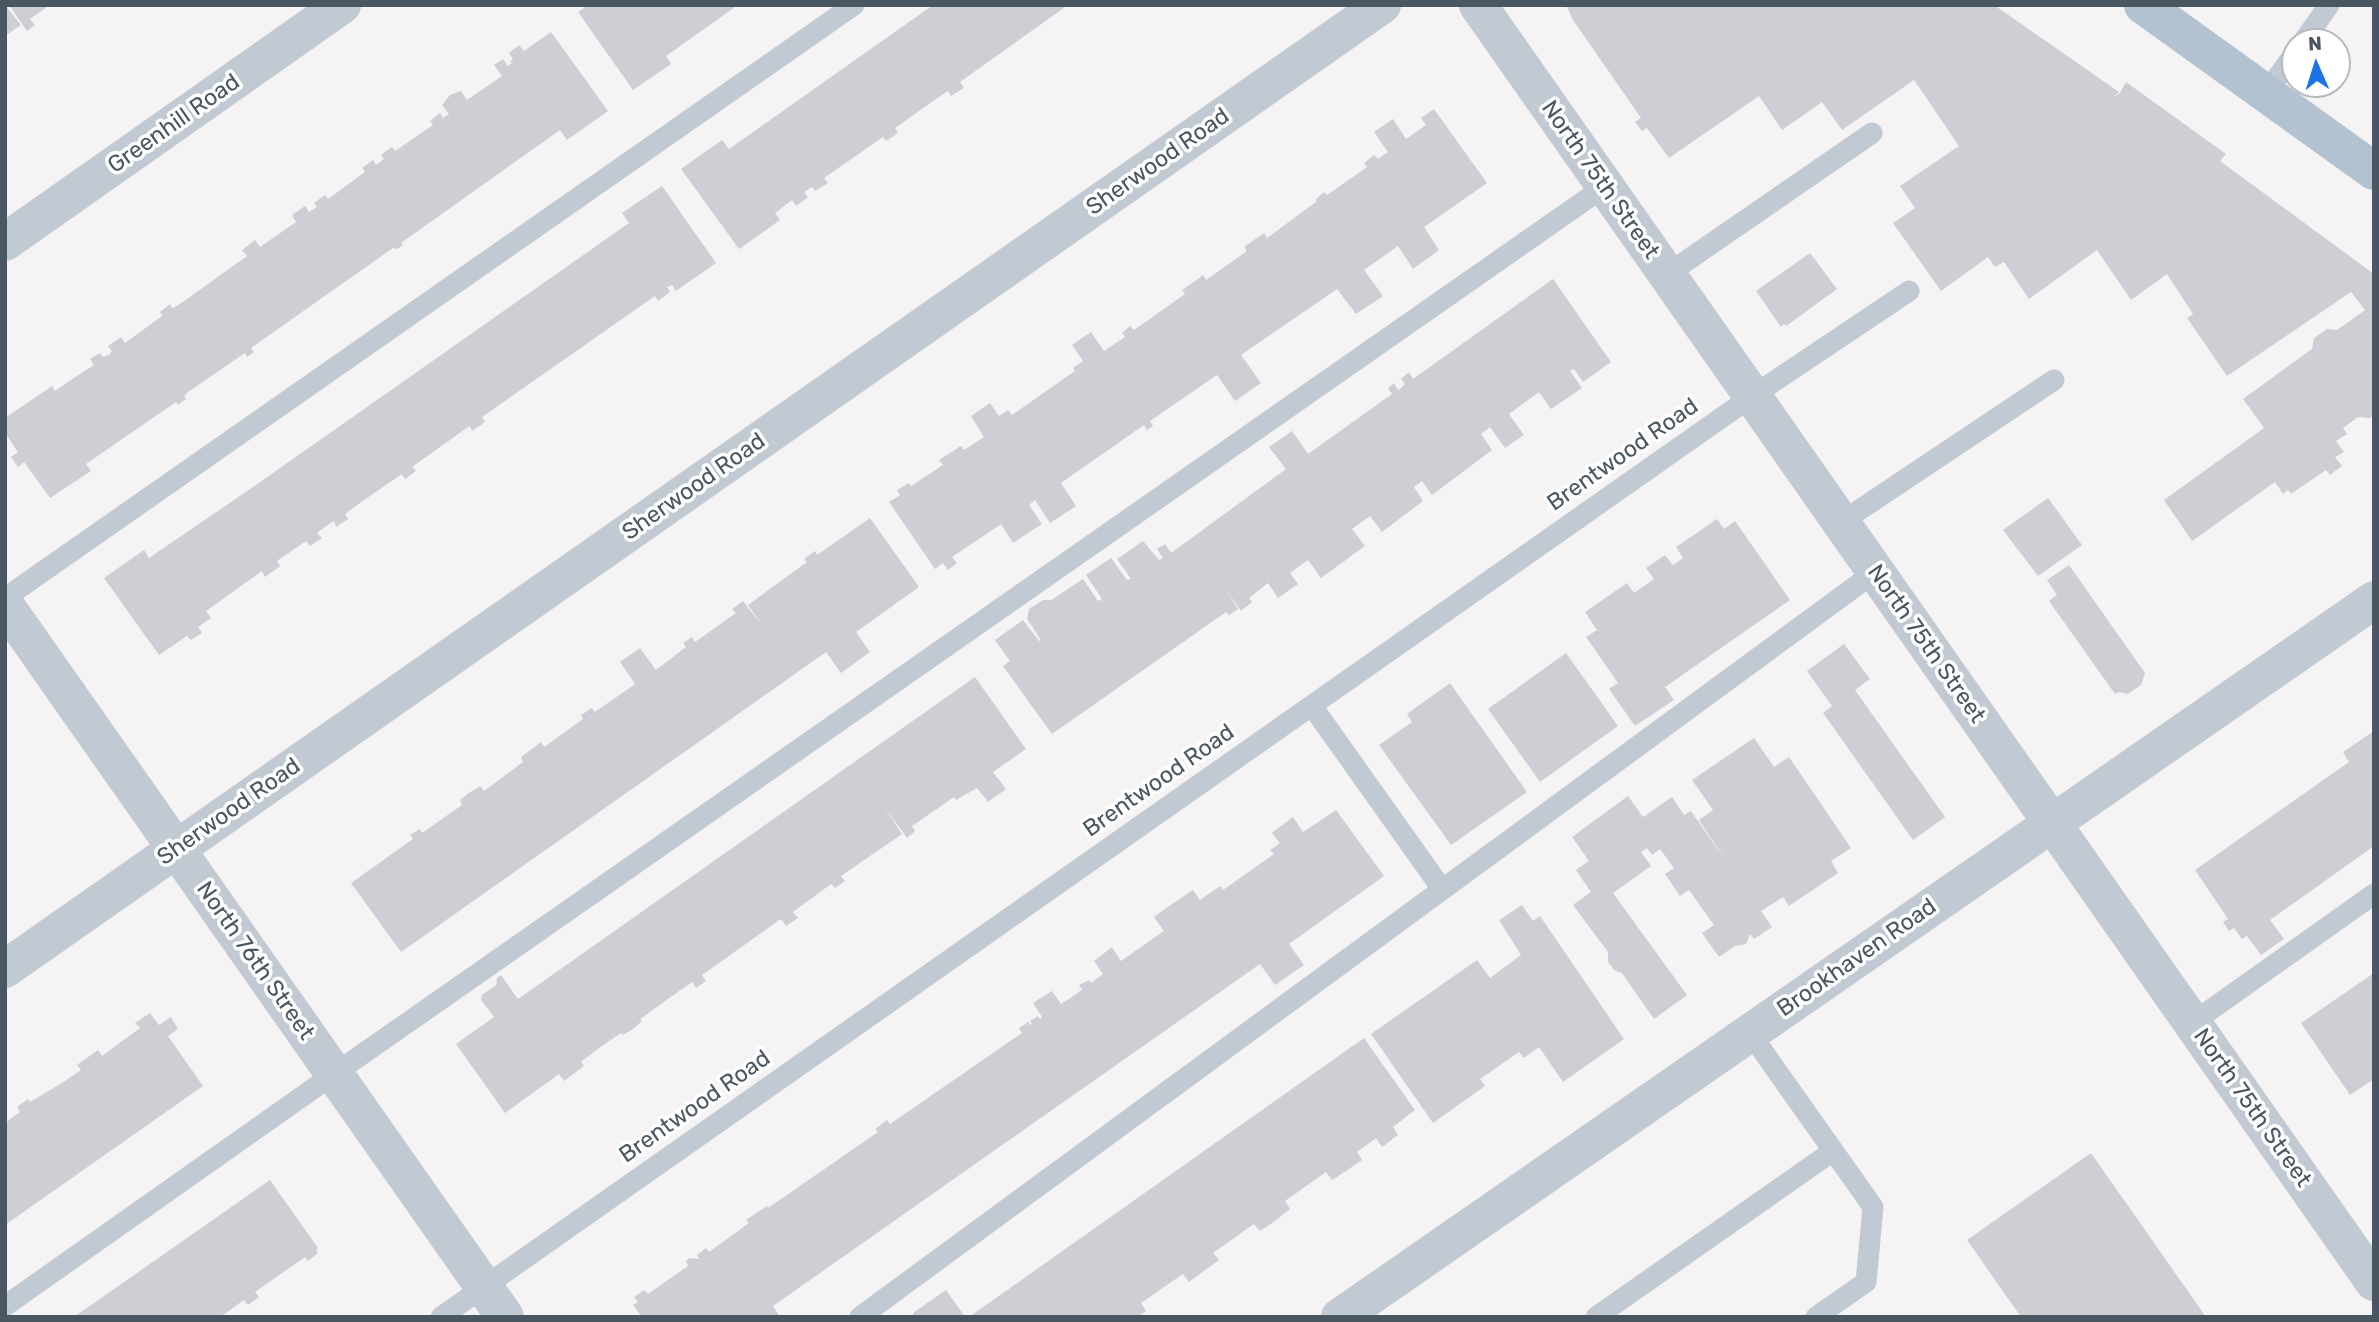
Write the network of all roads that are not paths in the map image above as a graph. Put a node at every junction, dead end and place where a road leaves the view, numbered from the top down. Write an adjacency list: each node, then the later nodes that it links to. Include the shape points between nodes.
1 (342, 5): 13 (street, Greenhill Road)
2 (854, 5): 20 (lane)
3 (1382, 5): 25 (street, Sherwood Road)
4 (1478, 5): 12 (street, North 75th Street)
5 (2143, 5): 9 (main road)
6 (2329, 5): 7 (lane)
7 (2313, 28)
8 (2281, 72): 9 (lane)
9 (2266, 93): 11 (main road)
10 (1872, 133): 14 (lane)
11 (2374, 171)
12 (1604, 187): 14 (street, North 75th Street); 31 (lane)
13 (5, 242)
14 (1666, 275): 17 (street, North 75th Street)
15 (1909, 291): 17 (lane, Brentwood Road)
16 (2054, 380): 18 (lane)
17 (1751, 397): 18 (street, North 75th Street); 23 (lane, Brentwood Road)
18 (1840, 523): 19 (street, North 75th Street)
19 (1875, 572): 24 (street, North 75th Street); 26 (lane)
20 (5, 598)
21 (2374, 600): 24 (street, Brookhaven Road)
22 (5, 605): 25 (street, North 76th Street)
23 (1312, 706): 26 (lane); 34 (lane, Brentwood Road)
24 (2052, 823): 29 (street, North 75th Street); 30 (street, Brookhaven Road)
25 (177, 849): 28 (street, Sherwood Road); 31 (street, North 76th Street)
26 (1442, 889): 37 (lane)
27 (2374, 894): 29 (lane)
28 (5, 969)
29 (2192, 1023): 33 (street, North 75th Street)
30 (1750, 1033): 32 (lane); 38 (street, Brookhaven Road)
31 (334, 1074): 34 (street, North 76th Street); 35 (lane)
32 (1833, 1152): 39 (lane); 40 (lane, via 1873,1207 1866,1282)
33 (2368, 1263)
34 (494, 1302): 36 (lane, Brentwood Road)
35 (5, 1306)
36 (441, 1317)
37 (860, 1317)
38 (1340, 1317)
39 (1596, 1317)
40 (1816, 1317)

